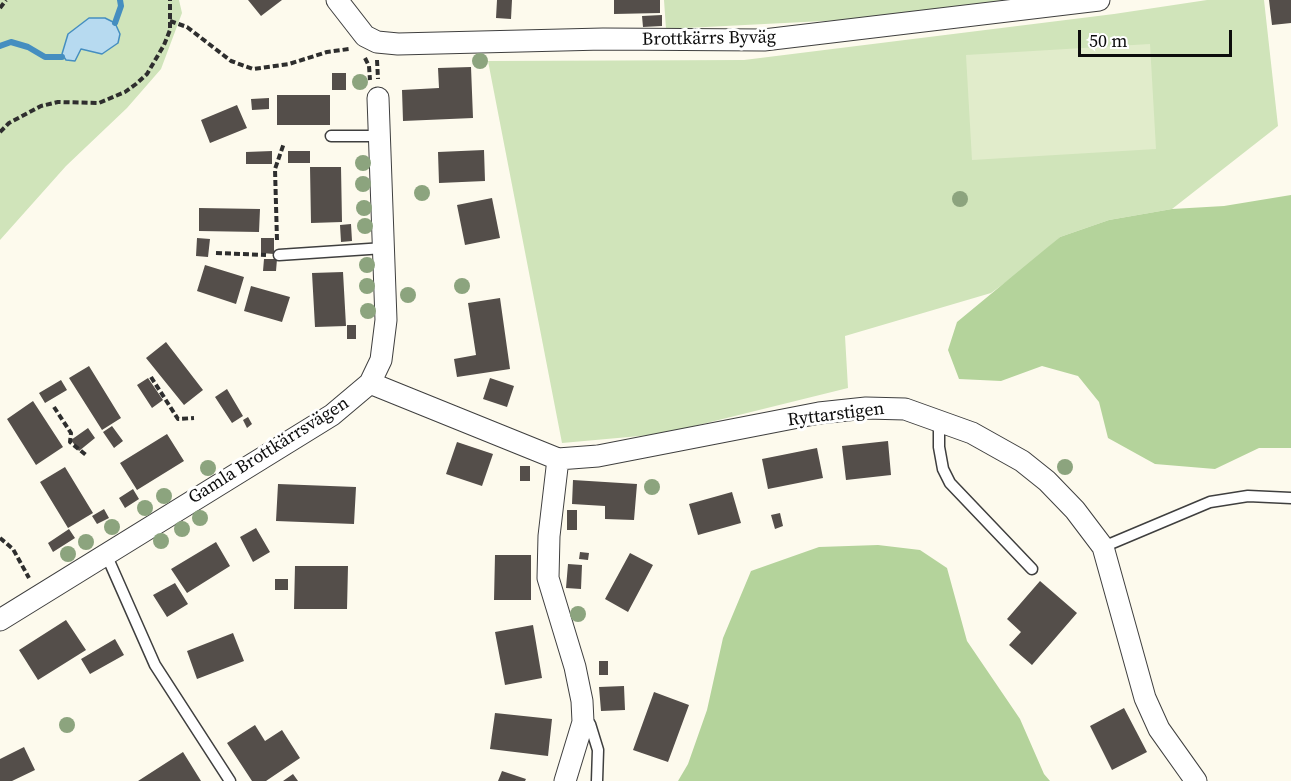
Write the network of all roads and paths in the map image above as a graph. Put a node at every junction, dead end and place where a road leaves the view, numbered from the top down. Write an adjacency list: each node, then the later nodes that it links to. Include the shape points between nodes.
1 (6, 0): 5 (path)
2 (170, 0): 6 (path)
3 (337, 0): 4 (street, Brottkärrs Byväg, via 365,36 376,42 398,44 764,40)
4 (1099, 0)
5 (0, 8)
6 (171, 21): 7 (path, via 187,27 231,61 253,69 346,48); 10 (path, via 158,60 125,92 99,103 58,102 41,106)
7 (356, 50)
8 (364, 56): 9 (path)
9 (374, 92): 12 (street, Gamla Brottkärrsvägen)
10 (0, 132)
11 (331, 136): 12 (lane)
12 (380, 136): 14 (street, Gamla Brottkärrsvägen)
13 (284, 143): 16 (path, via 275,169 275,234)
14 (384, 249): 16 (lane); 18 (street, Gamla Brottkärrsvägen, via 385,342 378,372)
15 (216, 253): 16 (path)
16 (279, 255)
17 (151, 377): 20 (path, via 178,419)
18 (370, 383): 23 (street, Ryttarstigen); 27 (street, Gamla Brottkärrsvägen, via 332,415)
19 (54, 407): 22 (path, via 70,433 70,442)
20 (194, 418)
21 (939, 420): 23 (street, Ryttarstigen, via 905,409 866,408 598,456); 26 (street, Ryttarstigen, via 1022,461 1075,510); 28 (lane, via 939,447 950,483)
22 (86, 454)
23 (558, 459): 31 (street, via 548,578 575,667)
24 (1291, 498): 26 (lane, via 1248,496 1210,502)
25 (0, 538): 29 (path, via 13,549)
26 (1103, 547): 35 (street, Ryttarstigen, via 1145,698 1159,729)
27 (105, 554): 29 (street, Gamla Brottkärrsvägen); 32 (lane, via 155,665)
28 (1032, 569)
29 (38, 595): 30 (street, Gamla Brottkärrsvägen)
30 (0, 620)
31 (583, 722): 33 (street); 34 (lane, via 590,724 598,750)
32 (230, 781)
33 (565, 781)
34 (597, 781)
35 (1196, 781)

